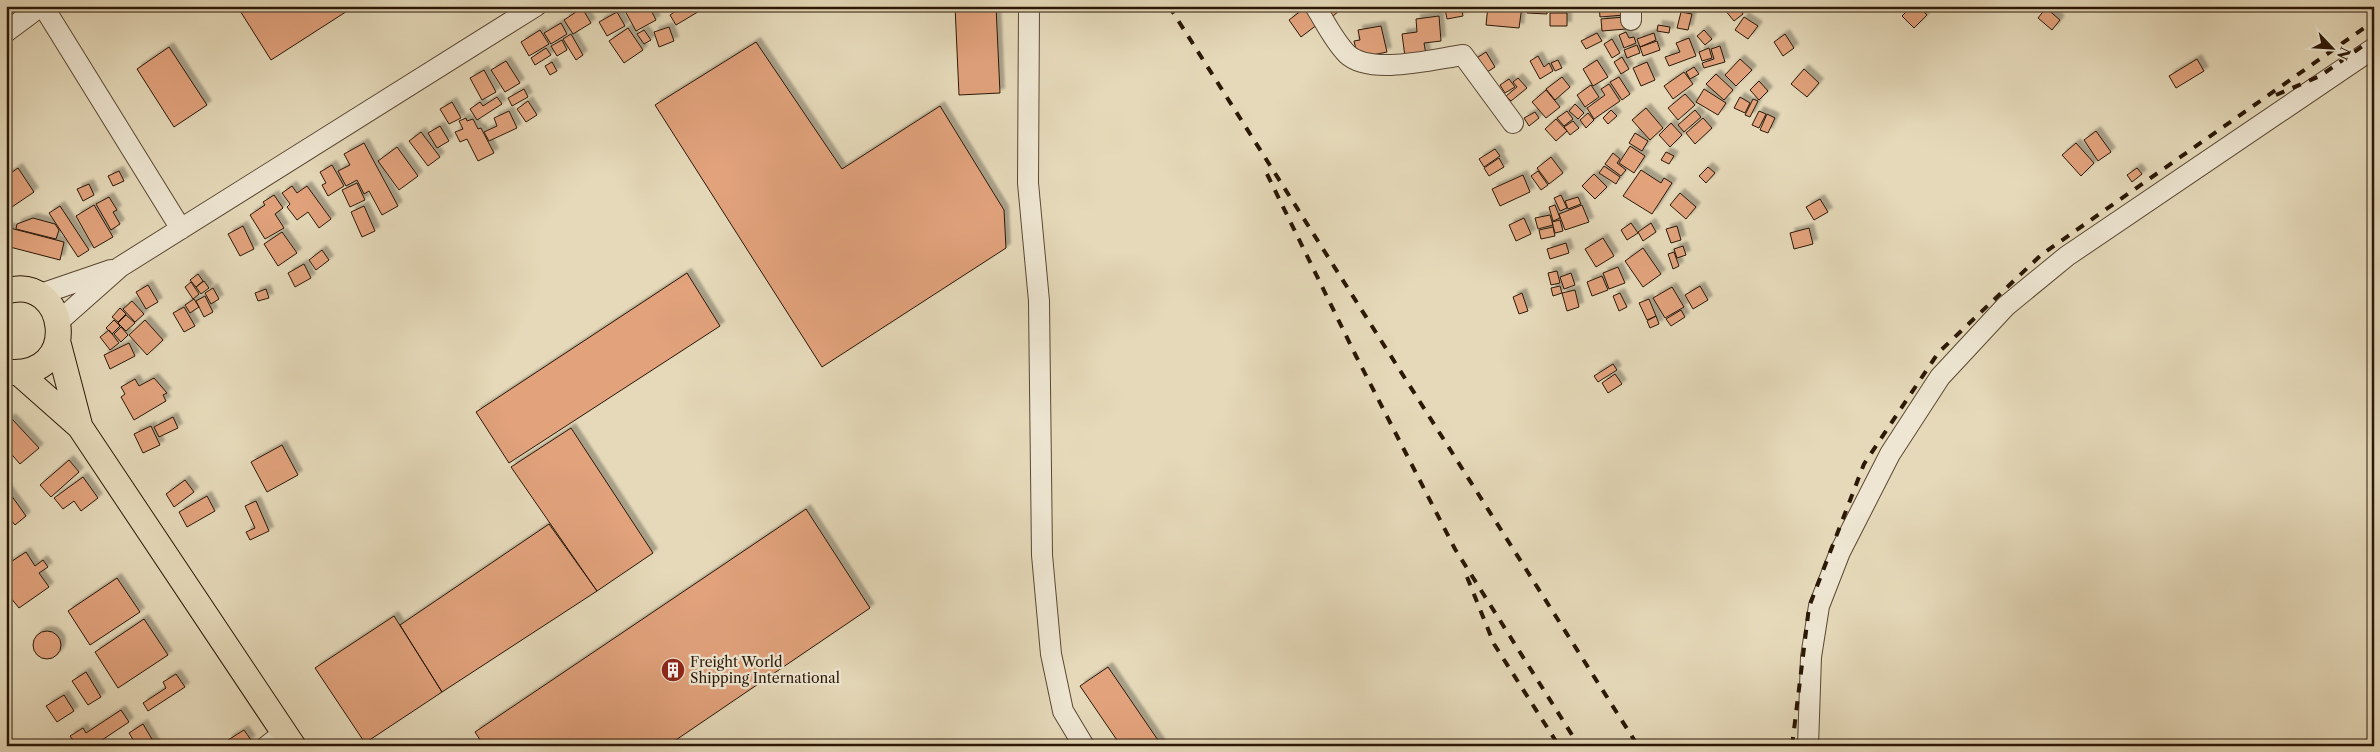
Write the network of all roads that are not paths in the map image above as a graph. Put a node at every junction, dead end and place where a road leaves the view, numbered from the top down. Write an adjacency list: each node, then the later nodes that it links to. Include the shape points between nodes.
1 (42, 6): 5 (street); 8 (street)
2 (1029, 6): 15 (street, via 1028,183 1039,301 1042,555 1050,654 1063,711)
3 (1315, 6): 7 (street, via 1348,55 1364,63 1392,65 1463,55)
4 (533, 7): 8 (street)
5 (6, 32)
6 (2374, 48): 16 (street, via 2067,256 2006,306 1940,377 1890,454 1840,552 1819,606 1811,656)
7 (1513, 123)
8 (181, 229): 9 (street)
9 (120, 267): 10 (street); 11 (street)
10 (18, 289): 11 (main road, via 51,306)
11 (58, 332): 12 (main road, via 52,354 43,364 32,371); 13 (main road)
12 (13, 373): 13 (main road)
13 (80, 427): 14 (main road)
14 (282, 741)
15 (1084, 746)
16 (1808, 746)

